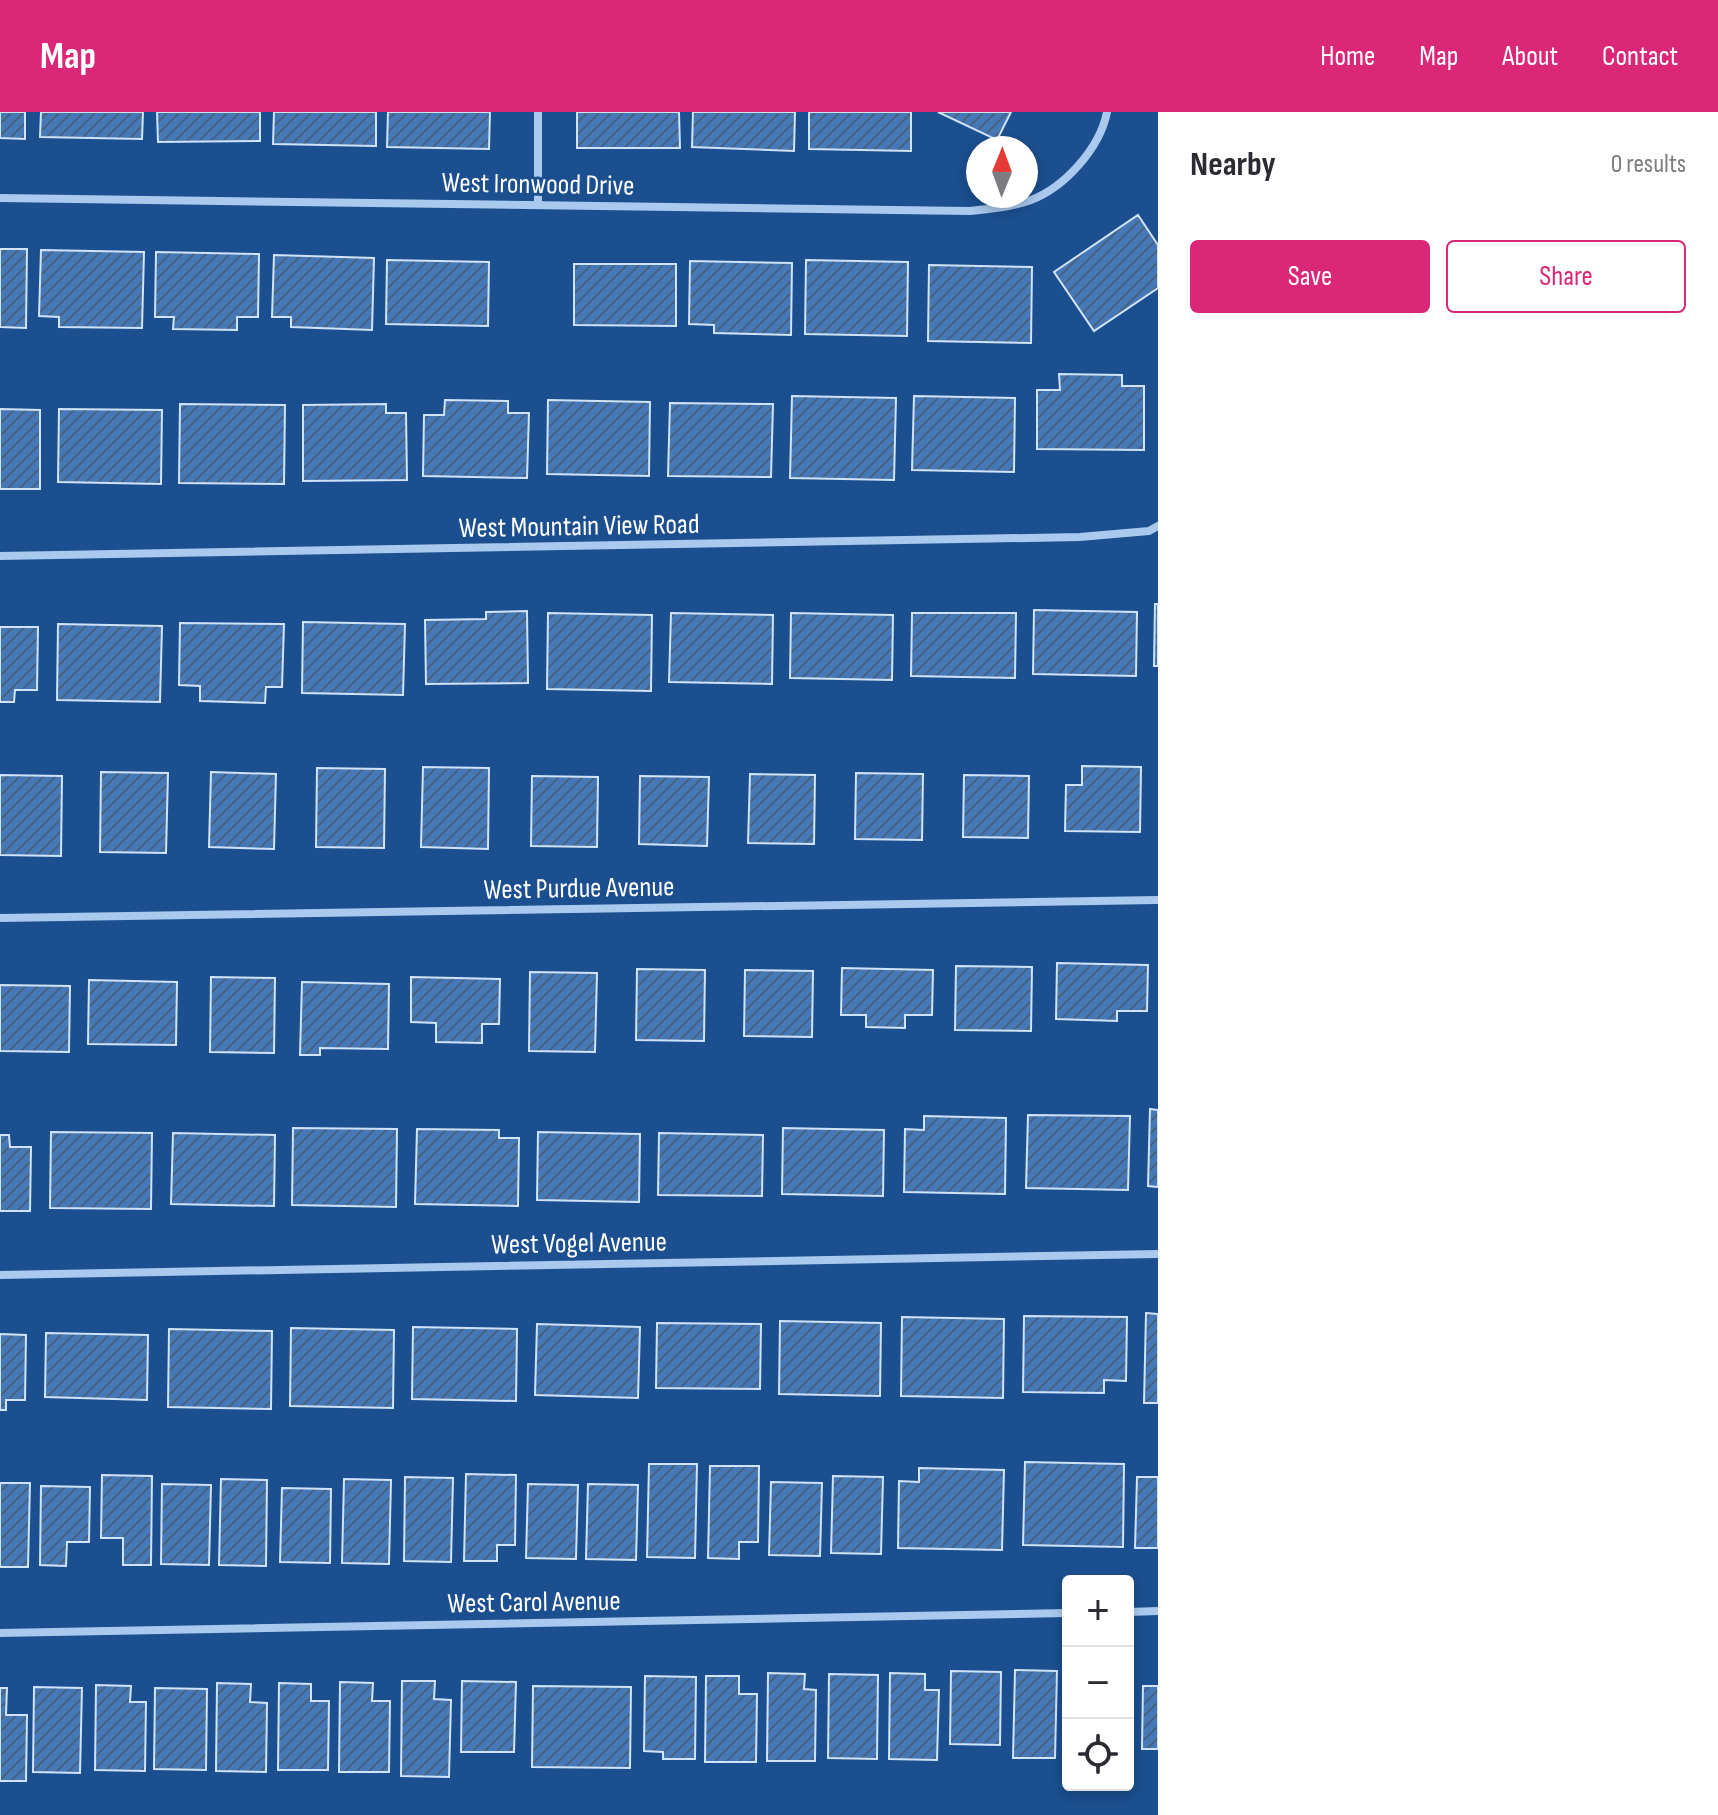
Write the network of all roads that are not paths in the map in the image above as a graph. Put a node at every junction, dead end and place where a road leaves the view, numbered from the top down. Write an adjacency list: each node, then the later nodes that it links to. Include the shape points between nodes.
1 (538, 112): 4 (street)
2 (1107, 112): 4 (street, West Ironwood Drive, via 1086,156 1053,188 1000,208)
3 (0, 198): 4 (street, West Ironwood Drive)
4 (538, 205)
5 (1158, 526): 6 (street, West Mountain View Road, via 1080,537)
6 (0, 556)
7 (1158, 900): 8 (street, West Purdue Avenue)
8 (0, 918)
9 (1158, 1254): 10 (street, West Vogel Avenue)
10 (0, 1275)
11 (1158, 1611): 12 (street)
12 (1134, 1612)
13 (1062, 1613): 14 (street, West Carol Avenue)
14 (0, 1633)

